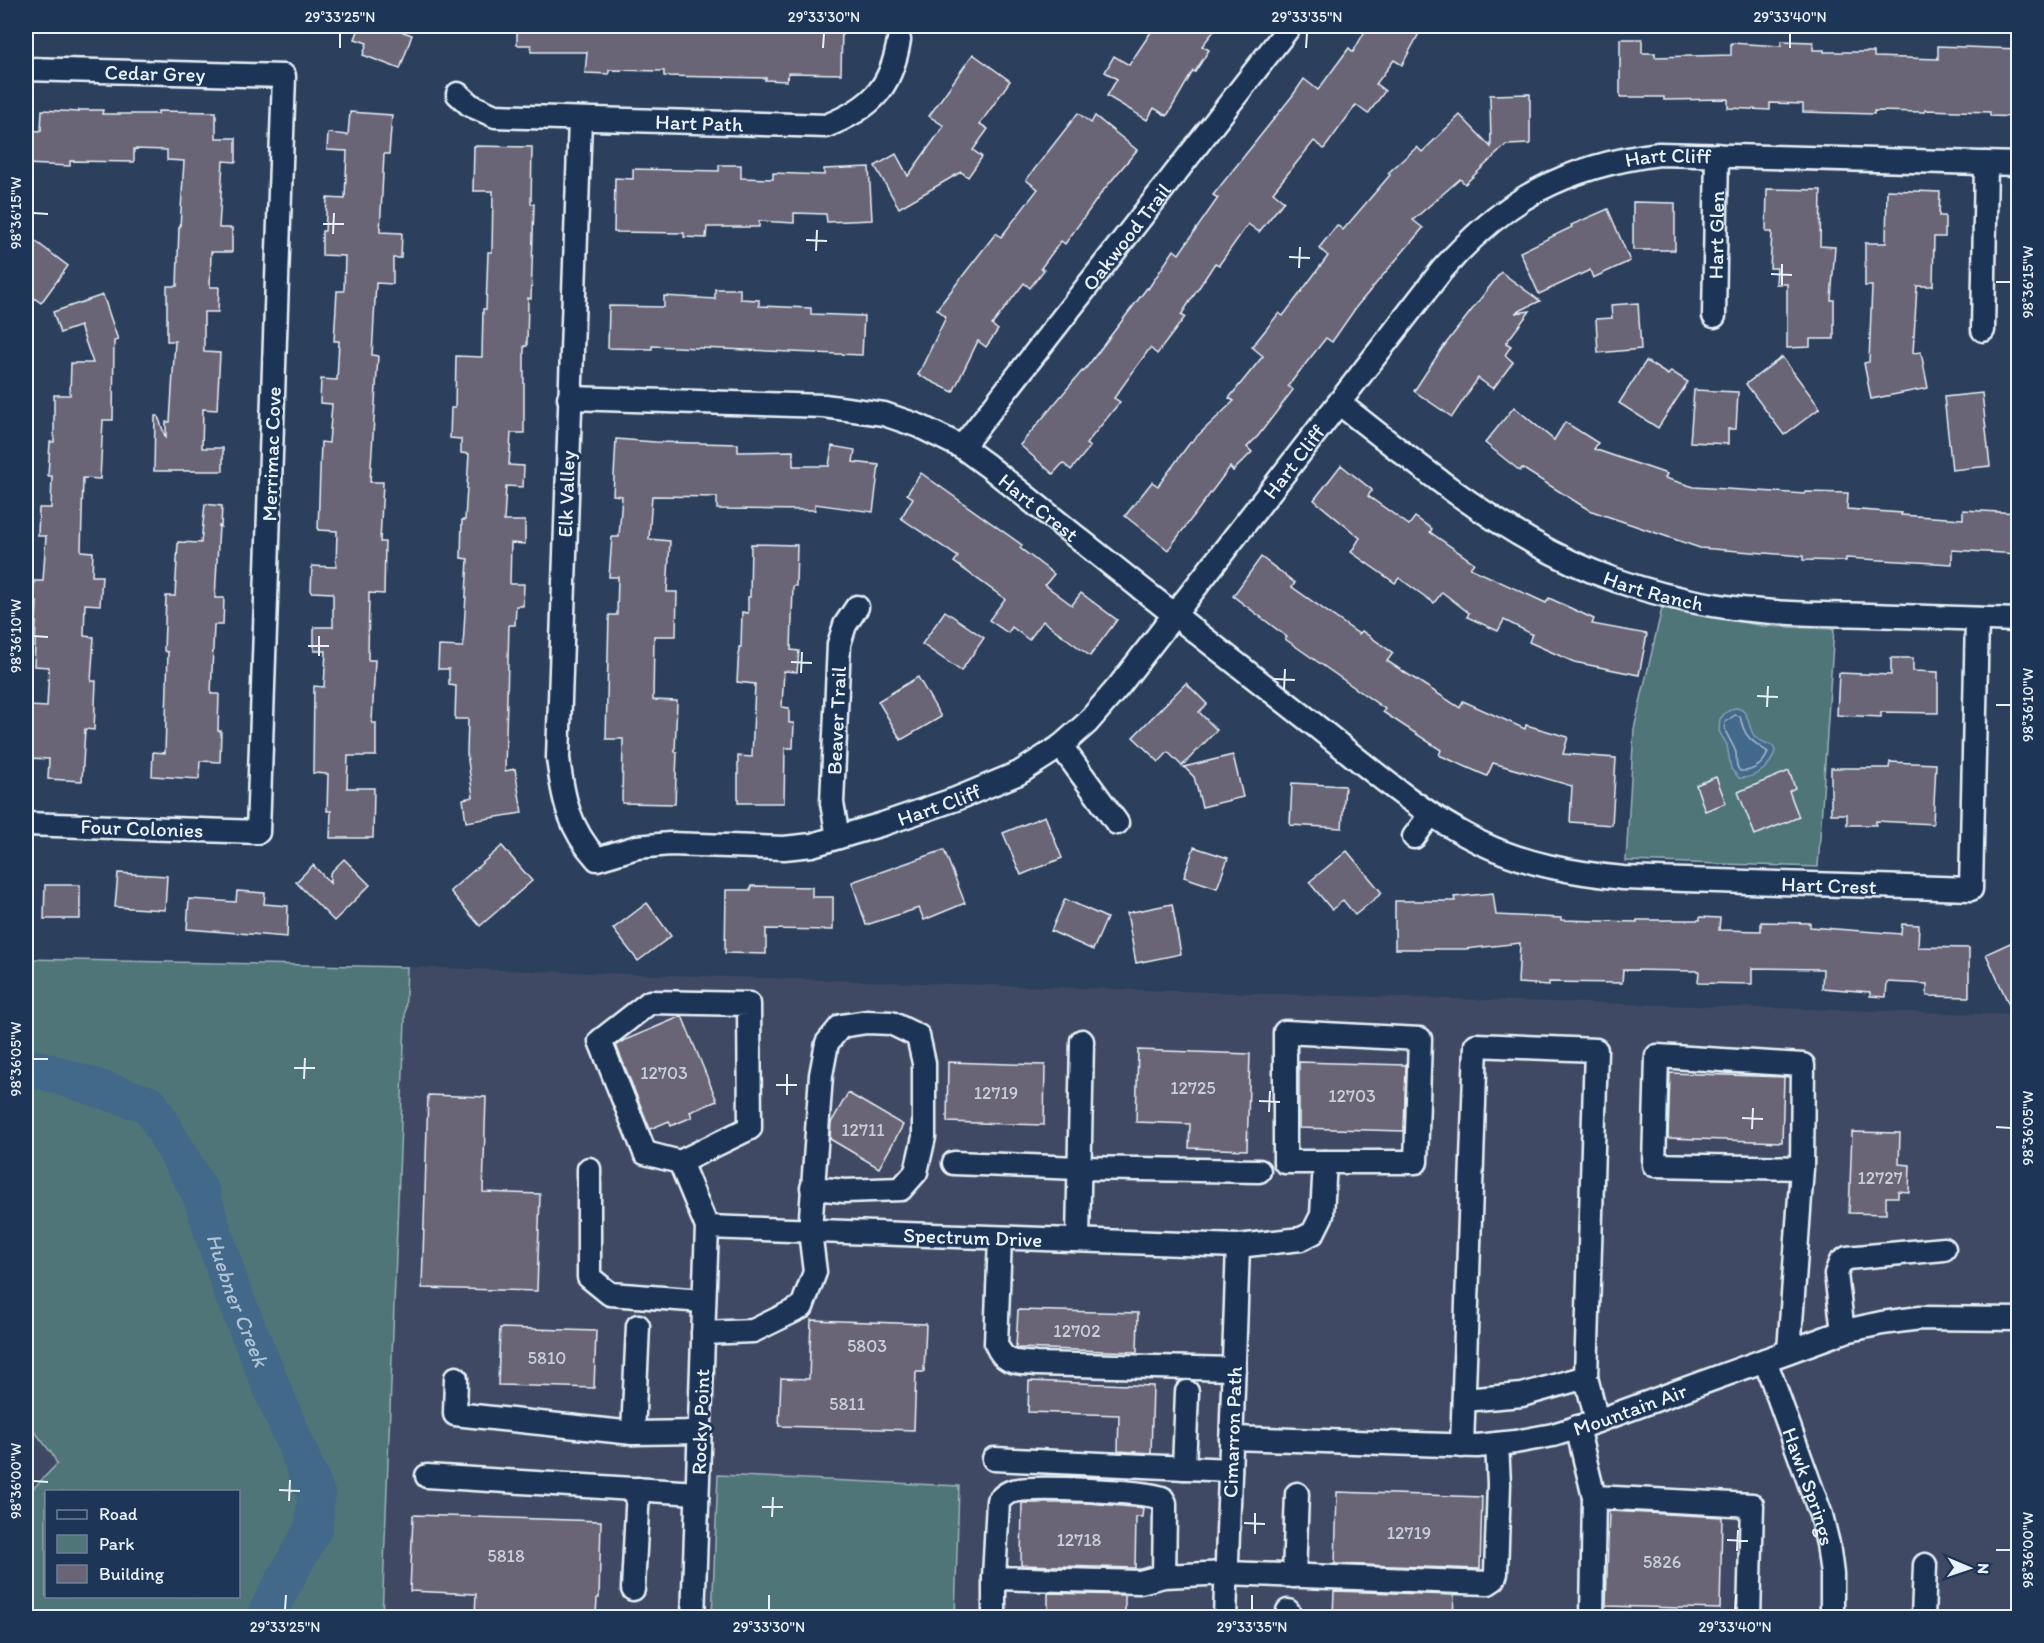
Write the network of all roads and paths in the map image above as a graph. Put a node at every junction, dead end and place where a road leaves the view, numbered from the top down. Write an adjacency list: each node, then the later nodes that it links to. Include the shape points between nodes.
1 (1290, 26): 14 (street, Oakwood Trail)
2 (900, 40): 6 (street, Hart Path, via 896,62 883,87 851,116 826,126)
3 (26, 69): 4 (street, Cedar Grey)
4 (284, 76): 23 (street, Merrimac Cove)
5 (458, 94): 6 (street, Hart Path, via 470,105 495,116)
6 (580, 119): 12 (street, Elk Valley)
7 (1717, 155): 8 (street, Hart Cliff); 10 (street, Hart Glen); 13 (street, Hart Cliff, via 1659,154 1597,165 1538,189 1511,206 1463,246 1442,270)
8 (1986, 163): 9 (street, Hart Cliff); 11 (street)
9 (2019, 164)
10 (1714, 316)
11 (1983, 330)
12 (569, 398): 14 (street, Hart Crest, via 824,406 884,414); 26 (street, Elk Valley, via 558,758 569,817 583,844)
13 (1340, 404): 16 (street, Hart Cliff); 17 (street, Hart Ranch, via 1499,524 1553,554 1611,578 1671,596 1732,608)
14 (962, 447): 16 (street, Hart Crest)
15 (857, 607): 24 (street, Beaver Trail, via 839,644 832,803)
16 (1175, 616): 19 (street, Hart Cliff, via 1087,723); 20 (street, Hart Crest)
17 (1977, 619): 18 (street, Hart Ranch); 20 (street, Hart Crest, via 1971,889 1586,874 1513,856)
18 (2019, 620)
19 (1061, 746): 21 (street); 24 (street, Hart Cliff, via 1019,773 956,799)
20 (1430, 815): 25 (street)
21 (1117, 823)
22 (26, 824): 23 (street, Four Colonies)
23 (258, 832)
24 (838, 837): 26 (street, Hart Cliff, via 784,848 670,844 637,847)
25 (1414, 837)
26 (597, 859)
27 (1082, 1041): 32 (street)
28 (680, 1162): 28 (street, via 645,1153 600,1041 651,1002 748,1004 750,1128); 36 (street)
29 (1325, 1162): 29 (street, via 1285,1162 1285,1032 1420,1039 1416,1162); 40 (street, Spectrum Drive, via 1322,1215 1313,1233 1301,1239)
30 (954, 1163): 32 (street)
31 (1802, 1167): 31 (street, via 1654,1165 1658,1056 1803,1065); 47 (street)
32 (1079, 1168): 34 (street); 39 (street)
33 (589, 1169): 42 (street, via 589,1277 610,1294)
34 (1259, 1171)
35 (812, 1188): 35 (street, via 826,1043 841,1026 867,1022 891,1023 918,1036 924,1063 924,1137 916,1172 902,1189); 37 (street)
36 (707, 1227): 37 (street, Spectrum Drive); 42 (street, Rocky Point)
37 (810, 1231): 38 (street, Spectrum Drive); 46 (street, via 815,1272 802,1307 753,1331)
38 (1000, 1238): 39 (street, Spectrum Drive); 49 (street, via 996,1344 1001,1356 1009,1361)
39 (1077, 1240): 40 (street, Spectrum Drive)
40 (1238, 1246): 49 (street, Cimarron Path)
41 (1944, 1250): 45 (street, via 1847,1258 1840,1263 1836,1274)
42 (703, 1301): 46 (street, Rocky Point)
43 (2019, 1319): 45 (street, Mountain Air, via 1920,1318)
44 (638, 1326): 56 (street)
45 (1844, 1332): 47 (street, Mountain Air)
46 (703, 1333): 55 (street, Rocky Point)
47 (1789, 1350): 48 (street, Mountain Air)
48 (1765, 1360): 54 (street, Mountain Air); 79 (street, Hawk Springs, via 1821,1515 1832,1574)
49 (1234, 1369): 57 (street, Cimarron Path)
50 (1586, 1377): 53 (street, via 1522,1395); 53 (street, via 1596,1050 1476,1045); 54 (street)
51 (456, 1378): 56 (street, via 455,1414)
52 (1187, 1392): 61 (street)
53 (1464, 1400): 59 (street)
54 (1587, 1424): 58 (street, Mountain Air, via 1553,1435); 67 (street)
55 (699, 1432): 56 (street); 65 (street, Rocky Point)
56 (633, 1433)
57 (1231, 1438): 59 (street, Mountain Air); 62 (street, Cimarron Path)
58 (1497, 1444): 59 (street, Mountain Air); 71 (street, via 1494,1579 1488,1582)
59 (1462, 1446)
60 (994, 1459): 61 (street)
61 (1184, 1467): 62 (street)
62 (1230, 1470): 69 (street, Cimarron Path)
63 (426, 1476): 64 (street)
64 (638, 1489): 65 (street); 73 (street)
65 (697, 1492): 74 (street, Rocky Point)
66 (1297, 1494): 71 (street)
67 (1594, 1497): 77 (street); 78 (street, via 1752,1505)
68 (1925, 1565): 80 (street)
69 (1227, 1573): 70 (street); 71 (street); 76 (street, Cimarron Path)
70 (1164, 1576): 72 (street, via 1140,1582); 72 (street, via 1166,1513 1162,1498 1040,1489 1012,1491 998,1501)
71 (1294, 1576)
72 (994, 1578): 75 (street)
73 (633, 1588)
74 (693, 1617)
75 (994, 1617)
76 (1225, 1617)
77 (1592, 1617)
78 (1749, 1617)
79 (1832, 1617)
80 (1923, 1617)

